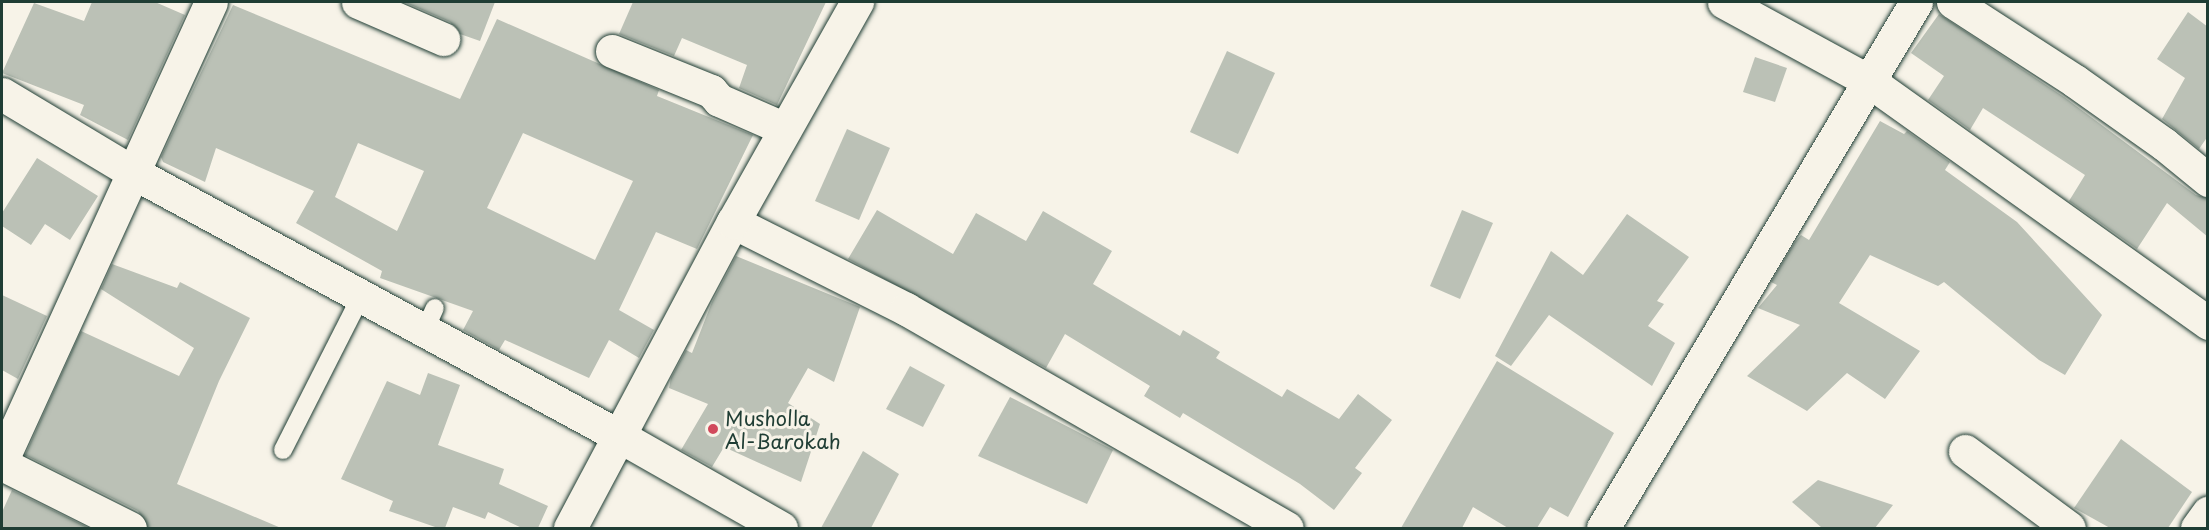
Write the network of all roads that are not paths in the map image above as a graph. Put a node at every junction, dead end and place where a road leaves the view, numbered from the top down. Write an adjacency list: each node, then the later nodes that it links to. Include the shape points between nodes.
1 (211, 2): 12 (street)
2 (358, 2): 7 (street)
3 (857, 2): 11 (street)
4 (1724, 2): 9 (street)
5 (1916, 2): 9 (street)
6 (1953, 2): 13 (street, via 2075,81)
7 (443, 39)
8 (612, 51): 11 (street, via 711,92 719,100)
9 (1869, 81): 16 (street); 26 (street)
10 (2, 94): 12 (street)
11 (785, 129): 14 (street)
12 (134, 173): 15 (street); 20 (street)
13 (2208, 180)
14 (733, 222): 17 (street); 25 (street, via 917,314)
15 (361, 296): 17 (street, via 430,319); 18 (lane)
16 (2208, 323)
17 (621, 437): 23 (street); 24 (street)
18 (283, 450)
19 (1965, 452): 27 (street)
20 (2, 462): 22 (street)
21 (2208, 513): 28 (street)
22 (130, 528)
23 (570, 528)
24 (781, 528)
25 (1287, 528)
26 (1604, 528)
27 (2070, 528)
28 (2197, 528)

